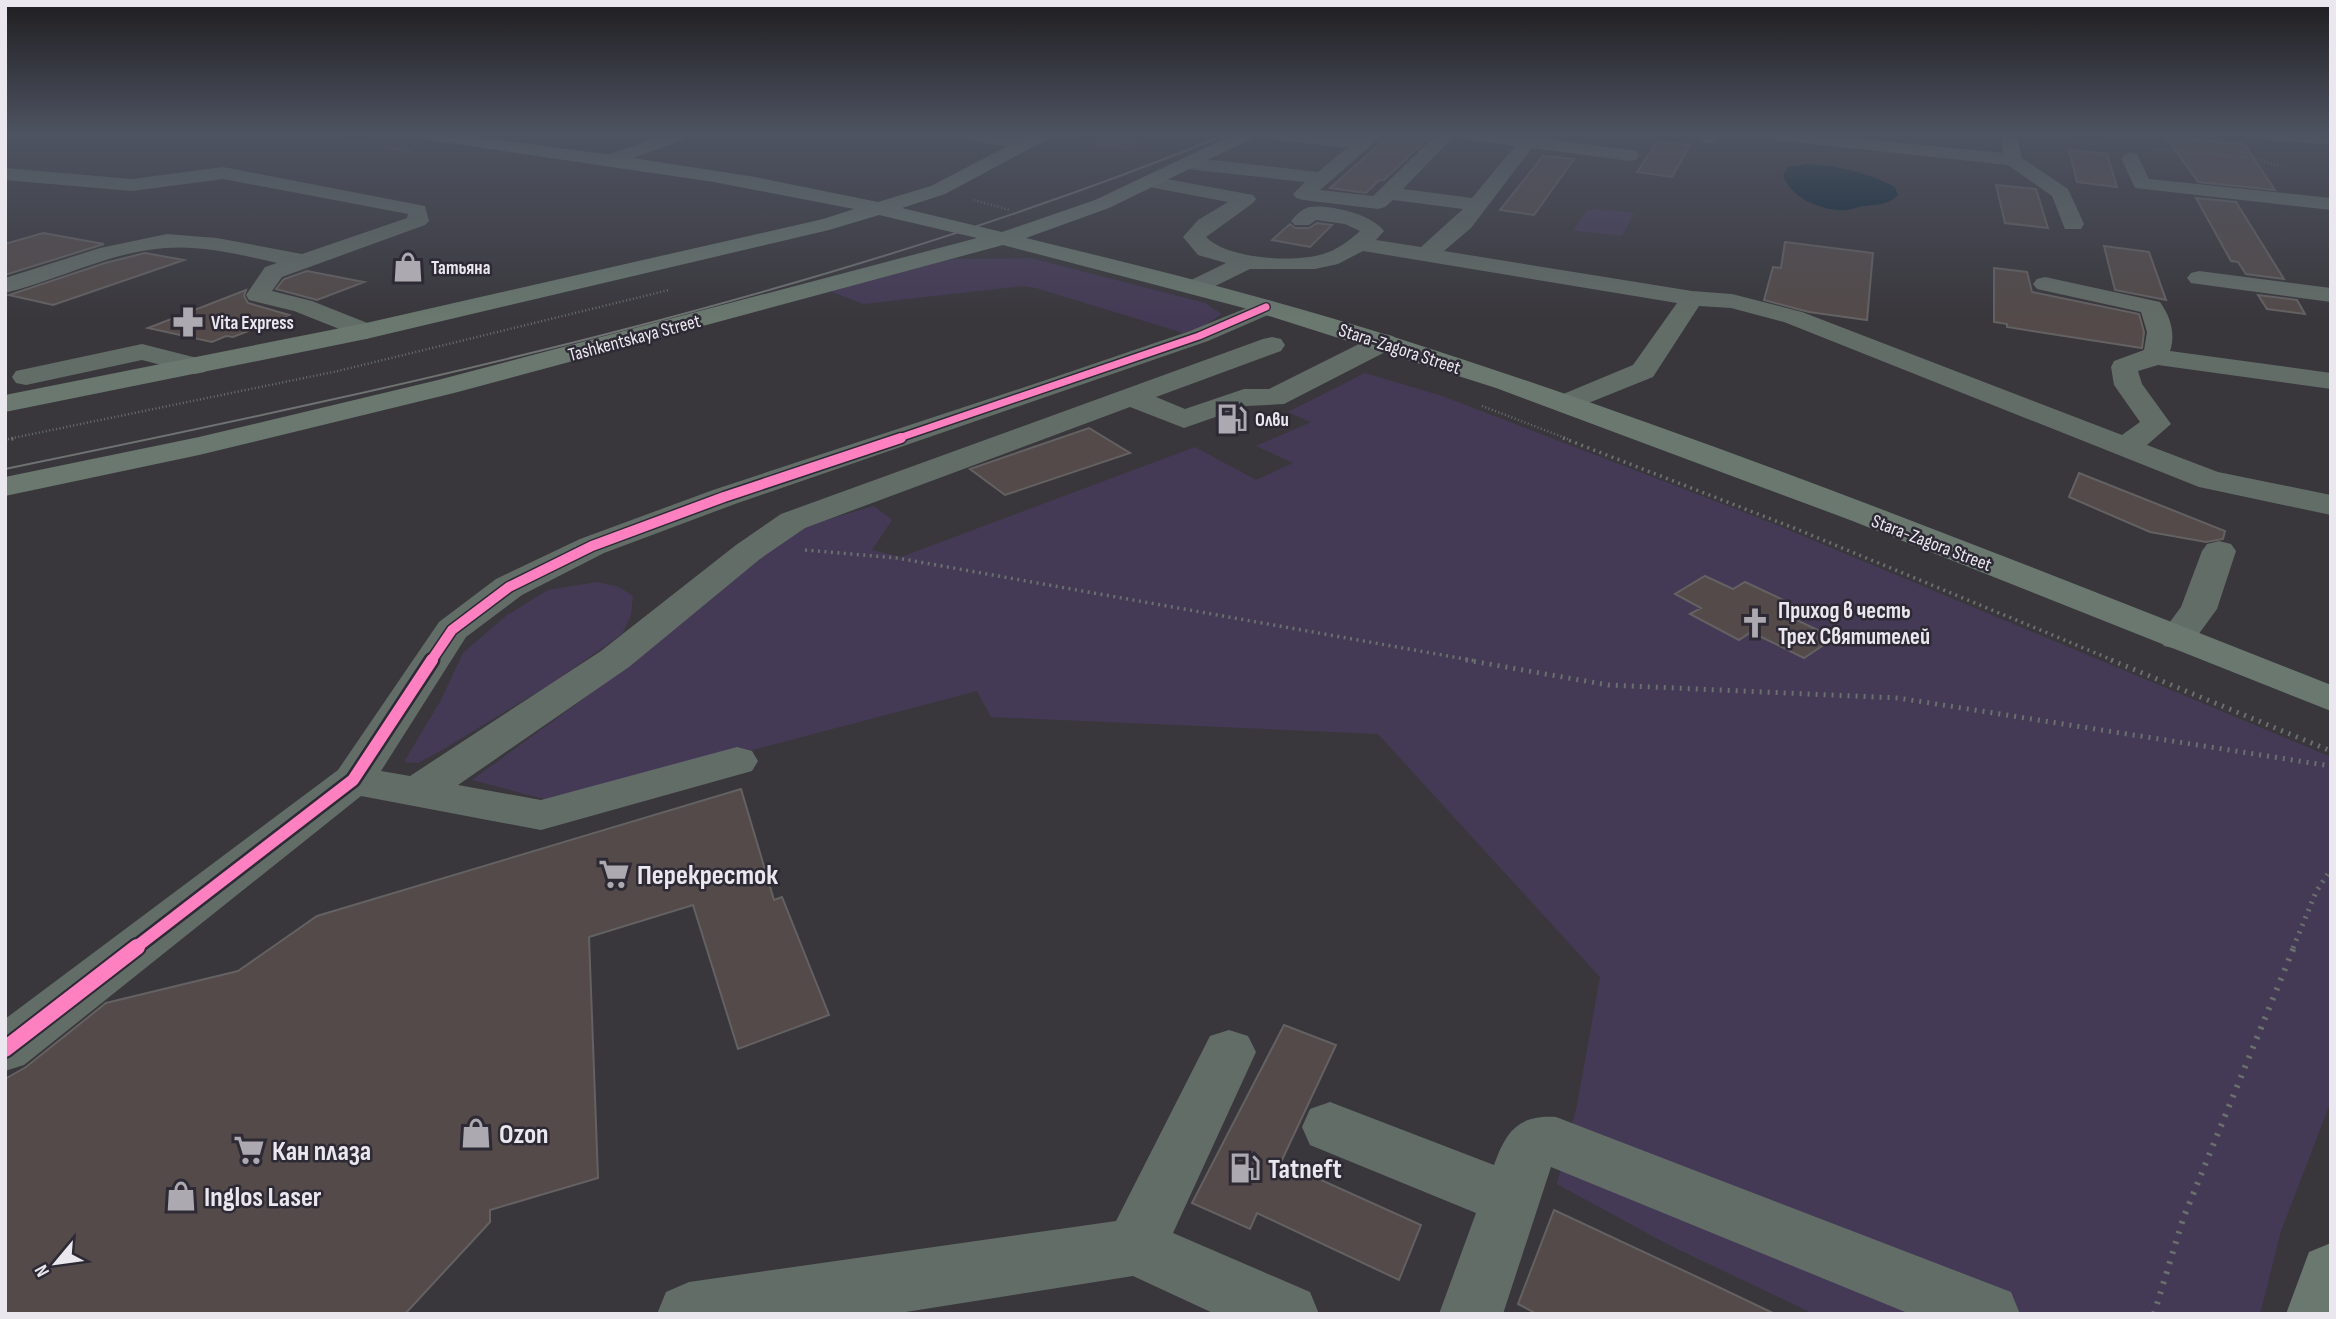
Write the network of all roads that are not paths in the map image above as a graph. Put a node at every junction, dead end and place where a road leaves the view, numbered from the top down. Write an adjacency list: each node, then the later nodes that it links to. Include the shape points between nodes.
1 (347, 197): 23 (street, via 418,210 418,221)
2 (820, 197): 14 (main road, Stara-Zagora Street)
3 (915, 197): 14 (main road)
4 (1135, 197): 16 (main road, Tashkentskaya Street)
5 (1232, 197): 24 (street, via 1246,199 1194,237 1206,250)
6 (1324, 197): 7 (street, via 1378,203)
7 (1384, 197)
8 (1414, 197): 13 (street)
9 (1484, 197): 13 (street)
10 (2062, 197): 17 (street)
11 (2267, 197): 12 (street)
12 (2321, 202)
13 (1477, 205): 20 (street)
14 (875, 208): 18 (main road, Stara-Zagora Street); 33 (main road, via 709,253)
15 (1302, 221): 19 (street, via 1312,214 1353,219 1373,232)
16 (1102, 224): 18 (main road, Tashkentskaya Street); 25 (main road)
17 (2073, 225)
18 (1004, 239): 25 (main road, Stara-Zagora Street); 45 (main road, Tashkentskaya Street, via 430,391)
19 (1362, 244): 20 (street); 24 (street, via 1326,262)
20 (1426, 254): 31 (street)
21 (18, 261): 22 (street)
22 (87, 261): 23 (street, via 135,246 191,241); 28 (street)
23 (301, 261): 33 (street, via 273,272 258,295 303,306)
24 (1247, 262): 29 (street)
25 (1121, 267): 29 (main road, Stara-Zagora Street)
26 (2199, 278): 30 (street)
27 (2045, 284): 36 (street, via 2151,307 2158,320 2160,344)
28 (5, 286)
29 (1195, 287): 32 (main road, Stara-Zagora Street)
30 (2331, 295)
31 (1692, 298): 42 (street, via 1643,371); 44 (street, via 1732,301 1793,317)
32 (1266, 307): 34 (main road, Stara-Zagora Street); 51 (street, via 1149,353 700,506 592,546 509,587 452,630)
33 (366, 331): 37 (main road)
34 (1384, 342): 41 (street, via 1274,398 1244,397 1184,419); 42 (main road, Stara-Zagora Street)
35 (1272, 345): 41 (street)
36 (2152, 356): 39 (street); 44 (street, via 2124,367 2128,385 2156,424)
37 (195, 366): 38 (street, via 142,352); 40 (main road)
38 (15, 372): 40 (street)
39 (2331, 382)
40 (65, 392): 43 (main road)
41 (1130, 397): 52 (street, via 793,522 756,546 615,659)
42 (1566, 403): 48 (main road, Stara-Zagora Street)
43 (5, 404)
44 (2125, 447): 46 (street, via 2210,480)
45 (5, 487)
46 (2331, 505)
47 (2219, 551): 48 (street, via 2199,609)
48 (2177, 638): 49 (main road, Stara-Zagora Street)
49 (2331, 699)
50 (737, 761): 52 (street, via 541,815)
51 (353, 780): 52 (street); 53 (street)
52 (417, 792)
53 (5, 1049)
54 (1229, 1052): 57 (street)
55 (1330, 1127): 56 (street)
56 (1511, 1199): 61 (street); 62 (street, via 1527,1153 1539,1141 1556,1142)
57 (1135, 1247): 59 (street); 60 (street)
58 (2331, 1273): 63 (main road)
59 (689, 1314)
60 (1287, 1314)
61 (1471, 1314)
62 (1988, 1314)
63 (2318, 1314)

